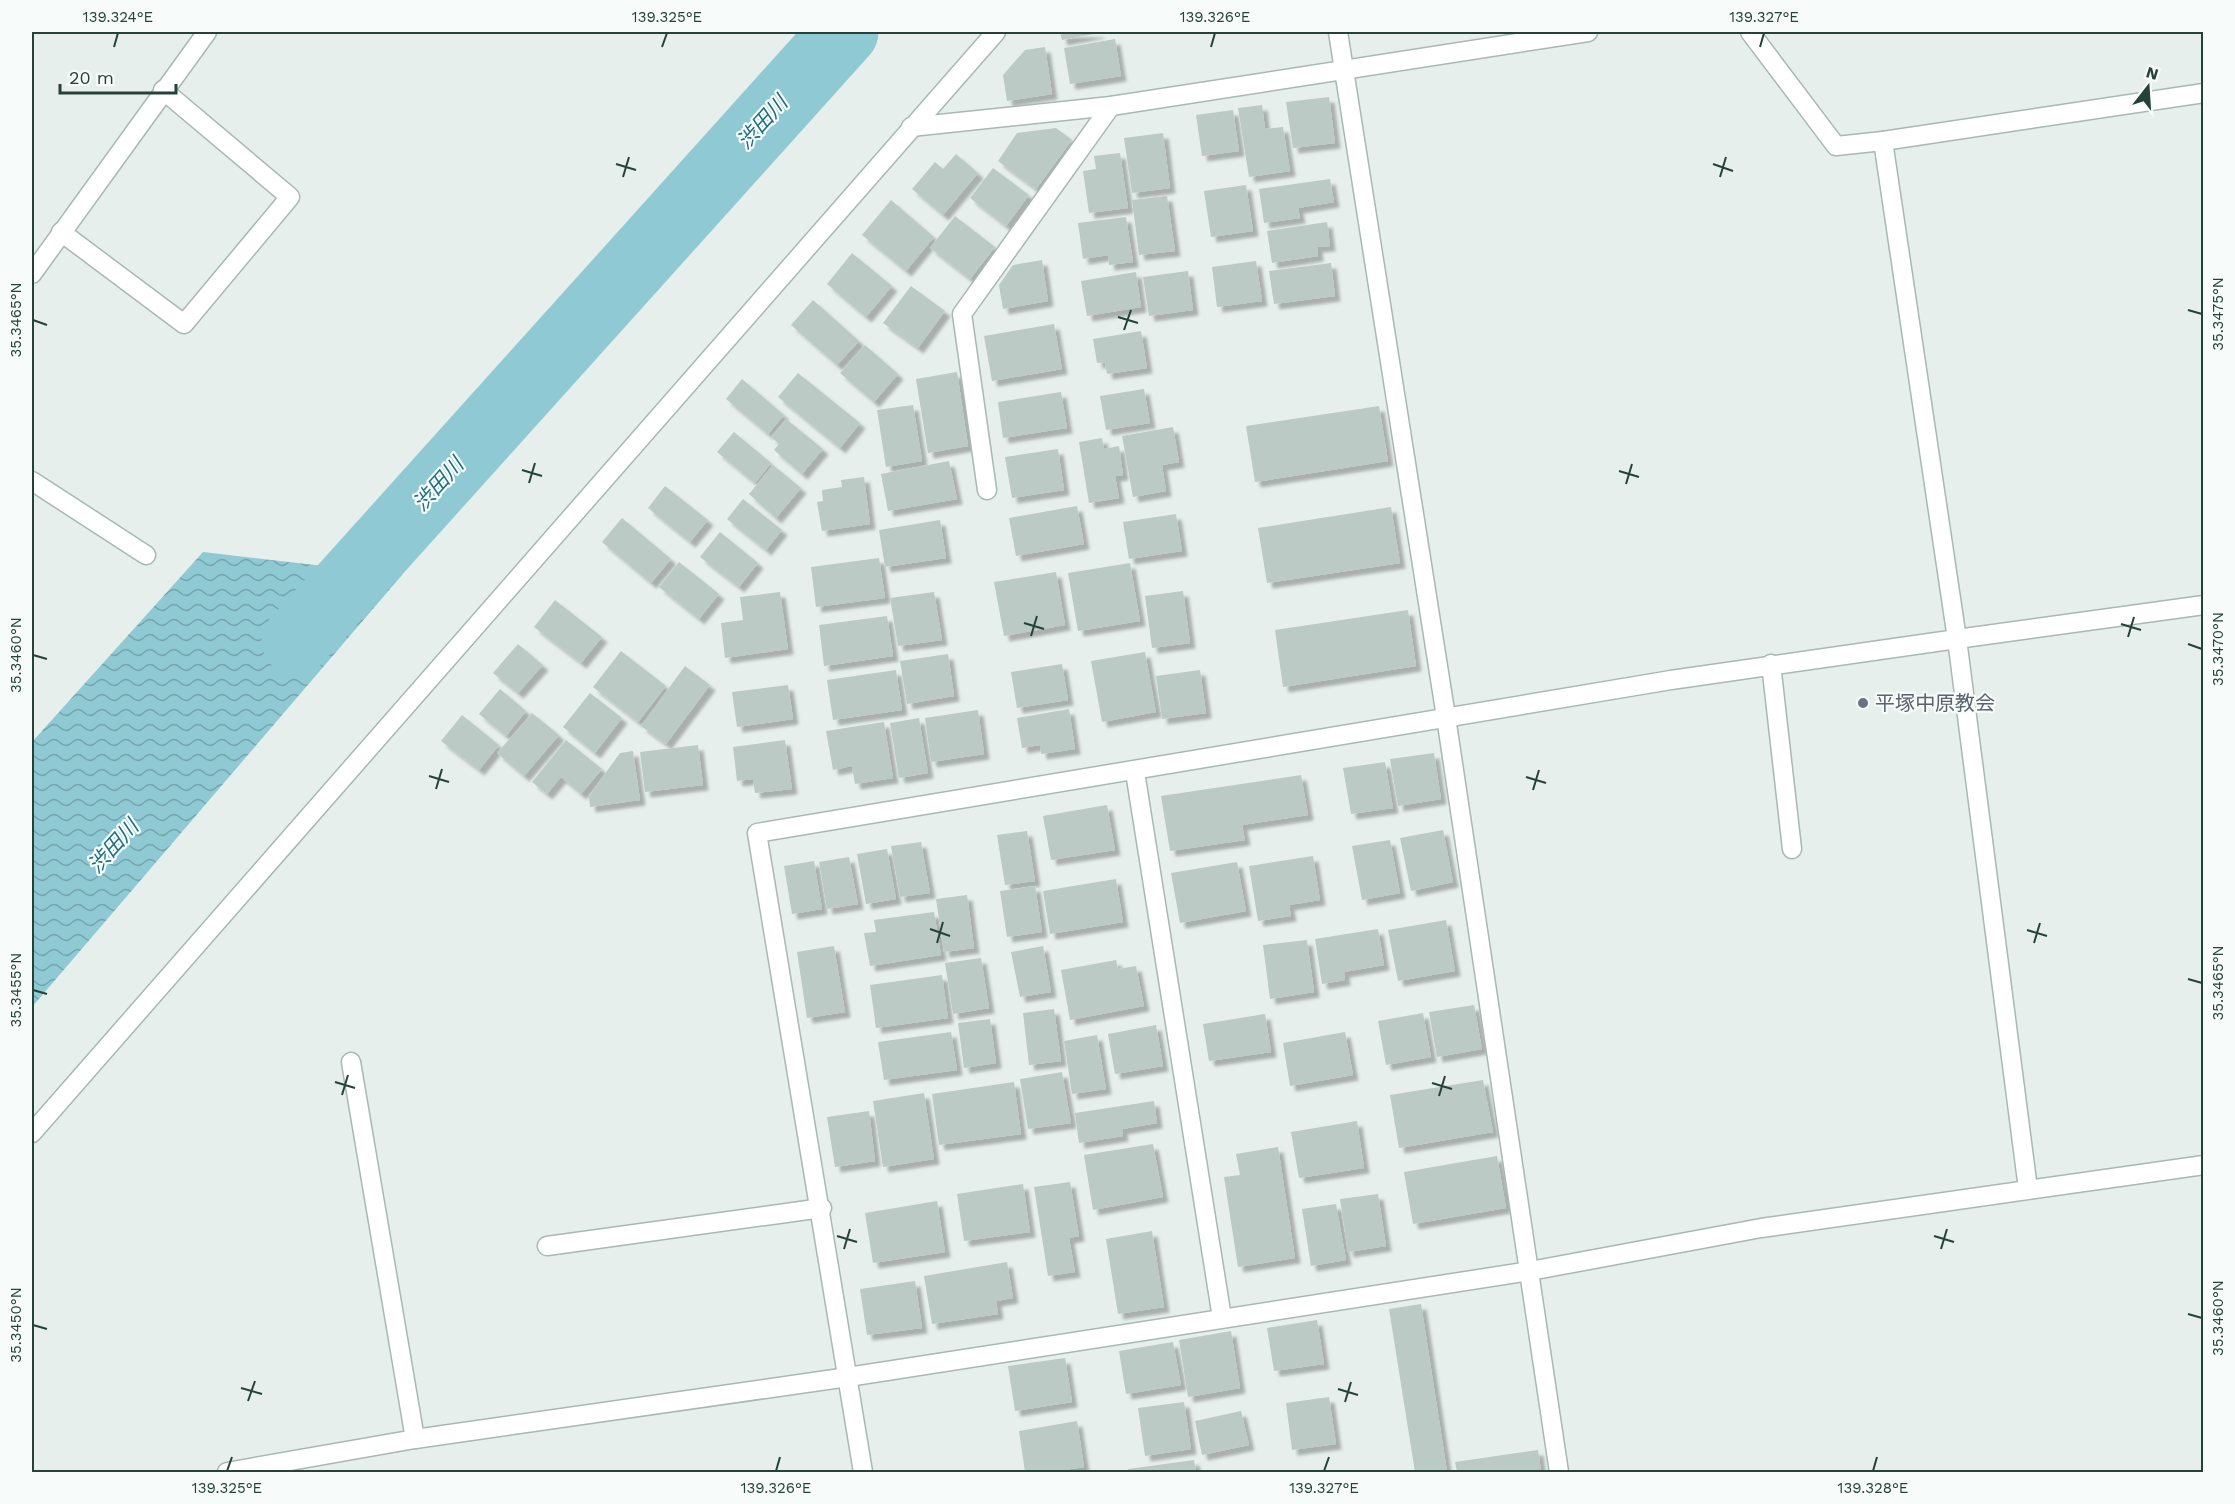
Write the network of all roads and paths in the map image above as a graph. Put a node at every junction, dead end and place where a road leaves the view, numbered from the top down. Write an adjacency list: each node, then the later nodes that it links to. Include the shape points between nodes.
1 (207, 32): 7 (street)
2 (996, 32): 10 (street)
3 (1338, 32): 6 (street)
4 (1588, 32): 6 (street)
5 (1750, 32): 11 (street, via 1836,146)
6 (1344, 72): 9 (street); 20 (street)
7 (163, 90): 12 (street); 12 (street, via 290,197 184,324)
8 (2204, 93): 11 (street)
9 (1111, 106): 10 (street); 15 (street, via 962,314)
10 (911, 127): 24 (street)
11 (1883, 141): 18 (street)
12 (61, 232): 13 (street)
13 (32, 274)
14 (32, 481): 16 (street)
15 (987, 490)
16 (146, 555)
17 (2204, 605): 18 (street)
18 (1957, 639): 19 (street); 26 (street)
19 (1771, 664): 20 (street); 22 (street)
20 (1446, 717): 21 (street); 29 (street)
21 (1135, 772): 27 (street, via 757,833); 30 (street)
22 (1792, 849)
23 (351, 1062): 32 (street)
24 (32, 1132)
25 (2204, 1164): 26 (street)
26 (2028, 1189): 29 (street, via 1761,1228)
27 (822, 1208): 28 (street); 31 (street)
28 (547, 1246)
29 (1530, 1272): 30 (street); 35 (street)
30 (1222, 1318): 31 (street)
31 (848, 1377): 32 (street); 34 (street)
32 (415, 1439): 33 (street)
33 (227, 1473)
34 (863, 1473)
35 (1559, 1473)

